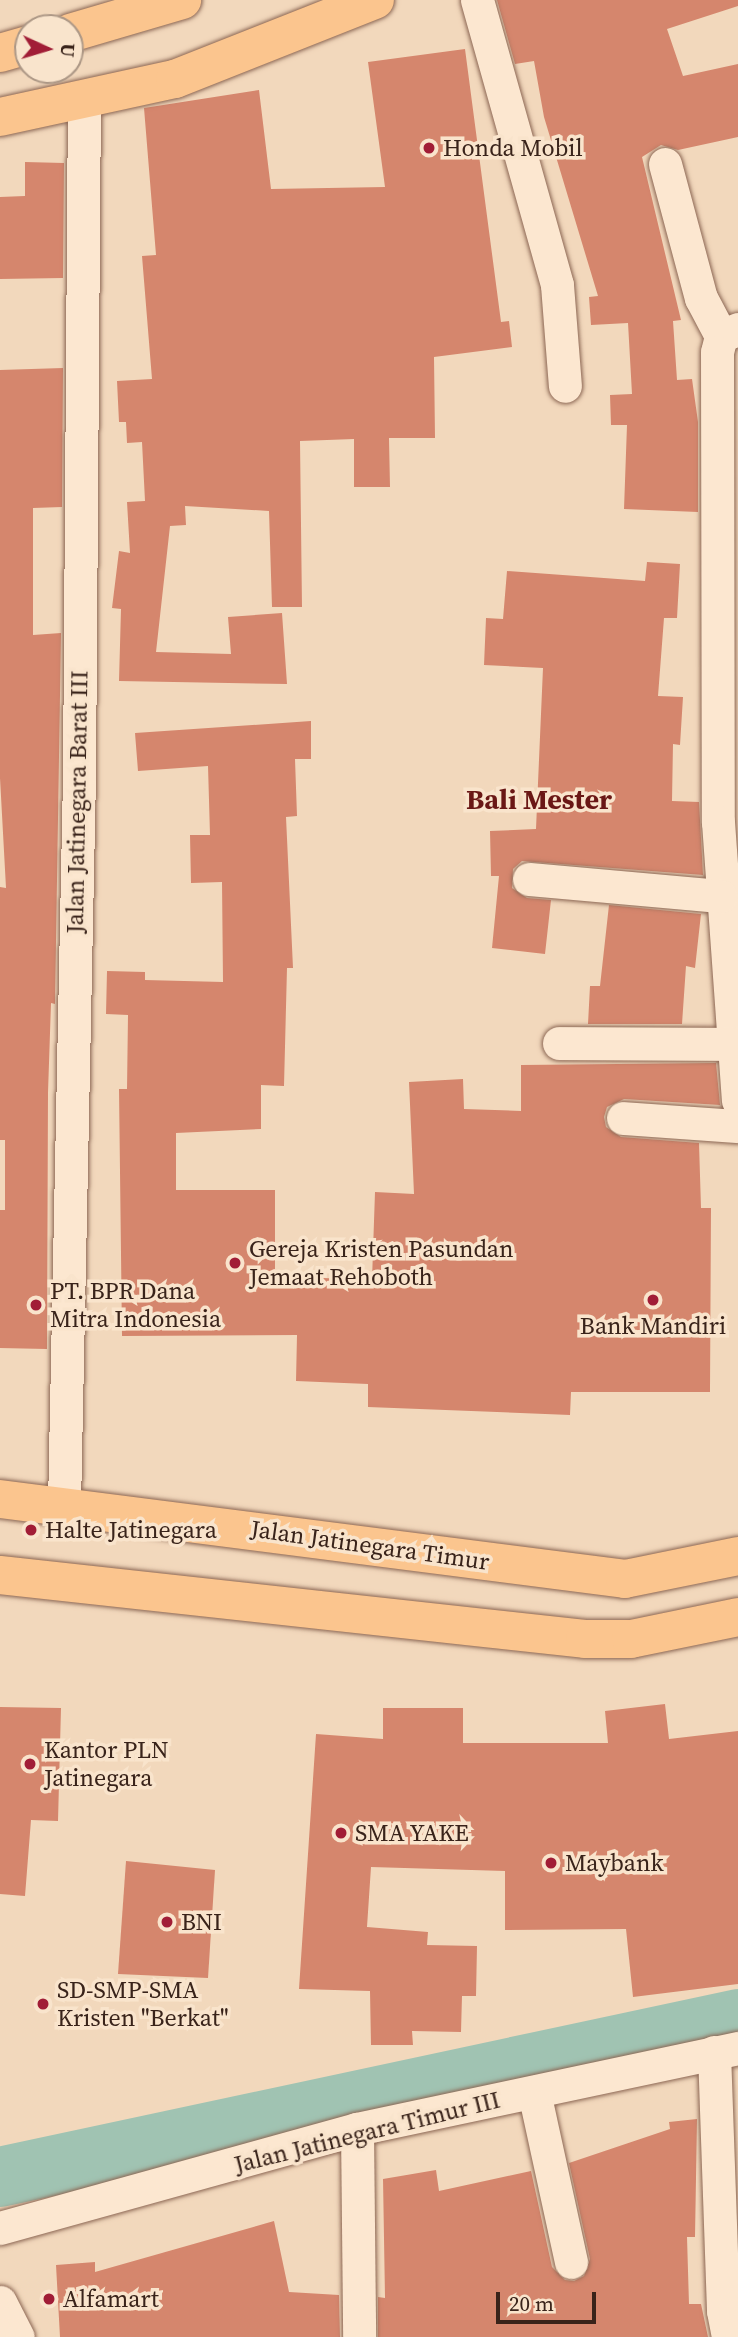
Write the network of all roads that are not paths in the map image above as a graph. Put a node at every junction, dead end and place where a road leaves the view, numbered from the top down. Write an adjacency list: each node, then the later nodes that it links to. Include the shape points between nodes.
1 (182, 0): 4 (main road)
2 (375, 0): 5 (main road, via 175,79)
3 (477, 0): 9 (street, via 557,285)
4 (84, 29)
5 (84, 98): 6 (main road); 18 (street, Jalan Jatinegara Barat III, via 78,788)
6 (0, 117)
7 (665, 164): 8 (street, via 701,298)
8 (729, 332): 11 (street)
9 (565, 386)
10 (529, 879): 11 (street)
11 (720, 896): 13 (street)
12 (559, 1043): 13 (street)
13 (733, 1044): 14 (street)
14 (738, 1100)
15 (623, 1118): 16 (street)
16 (738, 1126)
17 (0, 1499): 18 (main road, Jalan Jatinegara Timur)
18 (64, 1505): 19 (main road, Jalan Jatinegara Timur, via 377,1550 625,1579)
19 (738, 1556)
20 (0, 1575): 21 (main road, via 585,1639 631,1639)
21 (738, 1617)
22 (726, 2050): 23 (street, Jalan Jatinegara Timur III); 30 (street, via 723,2311)
23 (534, 2092): 24 (street, Jalan Jatinegara Timur III); 26 (street)
24 (357, 2129): 25 (street, Jalan Jatinegara Timur III); 29 (street)
25 (0, 2228)
26 (571, 2262)
27 (0, 2302): 28 (street)
28 (18, 2337)
29 (359, 2337)
30 (729, 2337)

